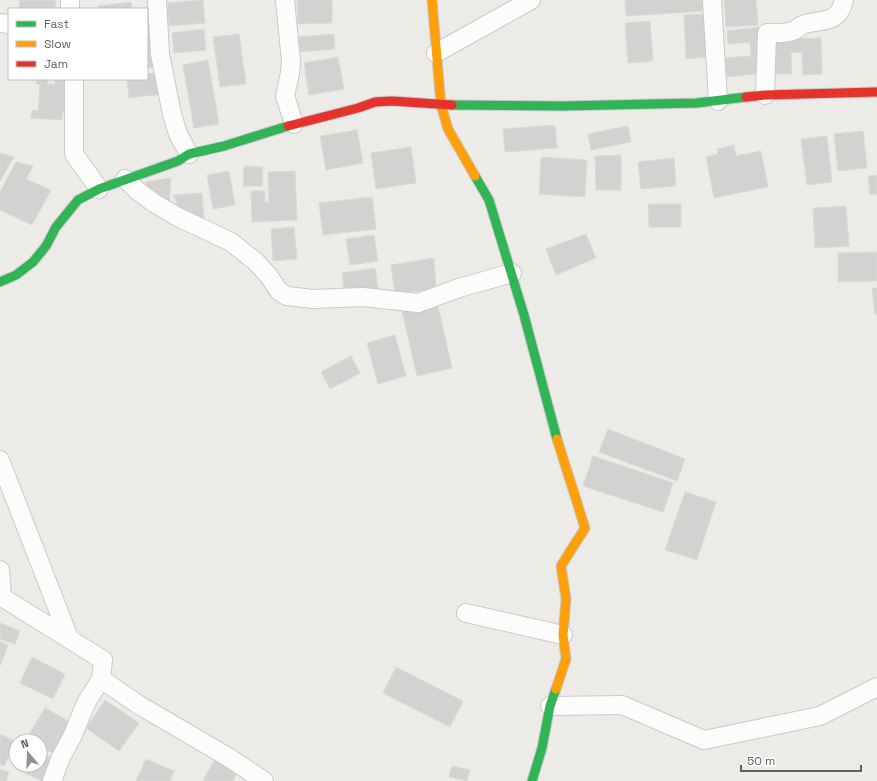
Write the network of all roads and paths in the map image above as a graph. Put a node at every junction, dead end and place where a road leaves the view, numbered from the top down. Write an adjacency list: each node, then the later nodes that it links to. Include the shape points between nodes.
1 (157, 0): 14 (street, via 160,54 172,114 178,134)
2 (285, 0): 13 (street, via 291,62 285,96)
3 (432, 0): 7 (street)
4 (531, 0): 7 (street)
5 (712, 0): 11 (street)
6 (844, 0): 10 (street, via 841,10 833,18 803,24 792,31 767,34)
7 (436, 53): 12 (street)
8 (74, 80): 16 (street, via 74,154)
9 (877, 92): 10 (street)
10 (765, 95): 11 (street)
11 (718, 100): 12 (street, via 698,103 563,106)
12 (441, 105): 13 (street, via 383,101); 17 (street, via 448,129 489,200)
13 (294, 124): 14 (street)
14 (189, 154): 15 (street, via 178,161)
15 (125, 178): 16 (street); 17 (street, via 154,203 231,242 256,262 279,291 287,296 313,299 363,297 418,303)
16 (99, 189): 18 (street, via 78,200 68,211 33,262 16,275)
17 (512, 273): 23 (street, via 552,424 585,528 561,566 566,599)
18 (0, 282)
19 (0, 460): 24 (street)
20 (0, 570): 21 (street)
21 (1, 597): 24 (street)
22 (466, 613): 23 (street)
23 (563, 635): 27 (street, via 566,658)
24 (69, 638): 25 (street, via 103,660)
25 (101, 679): 28 (street, via 86,703); 29 (street, via 139,706 228,757)
26 (877, 688): 27 (street, via 820,716 704,740 622,705)
27 (550, 706): 30 (street, via 542,748)
28 (52, 781)
29 (264, 781)
30 (532, 781)

